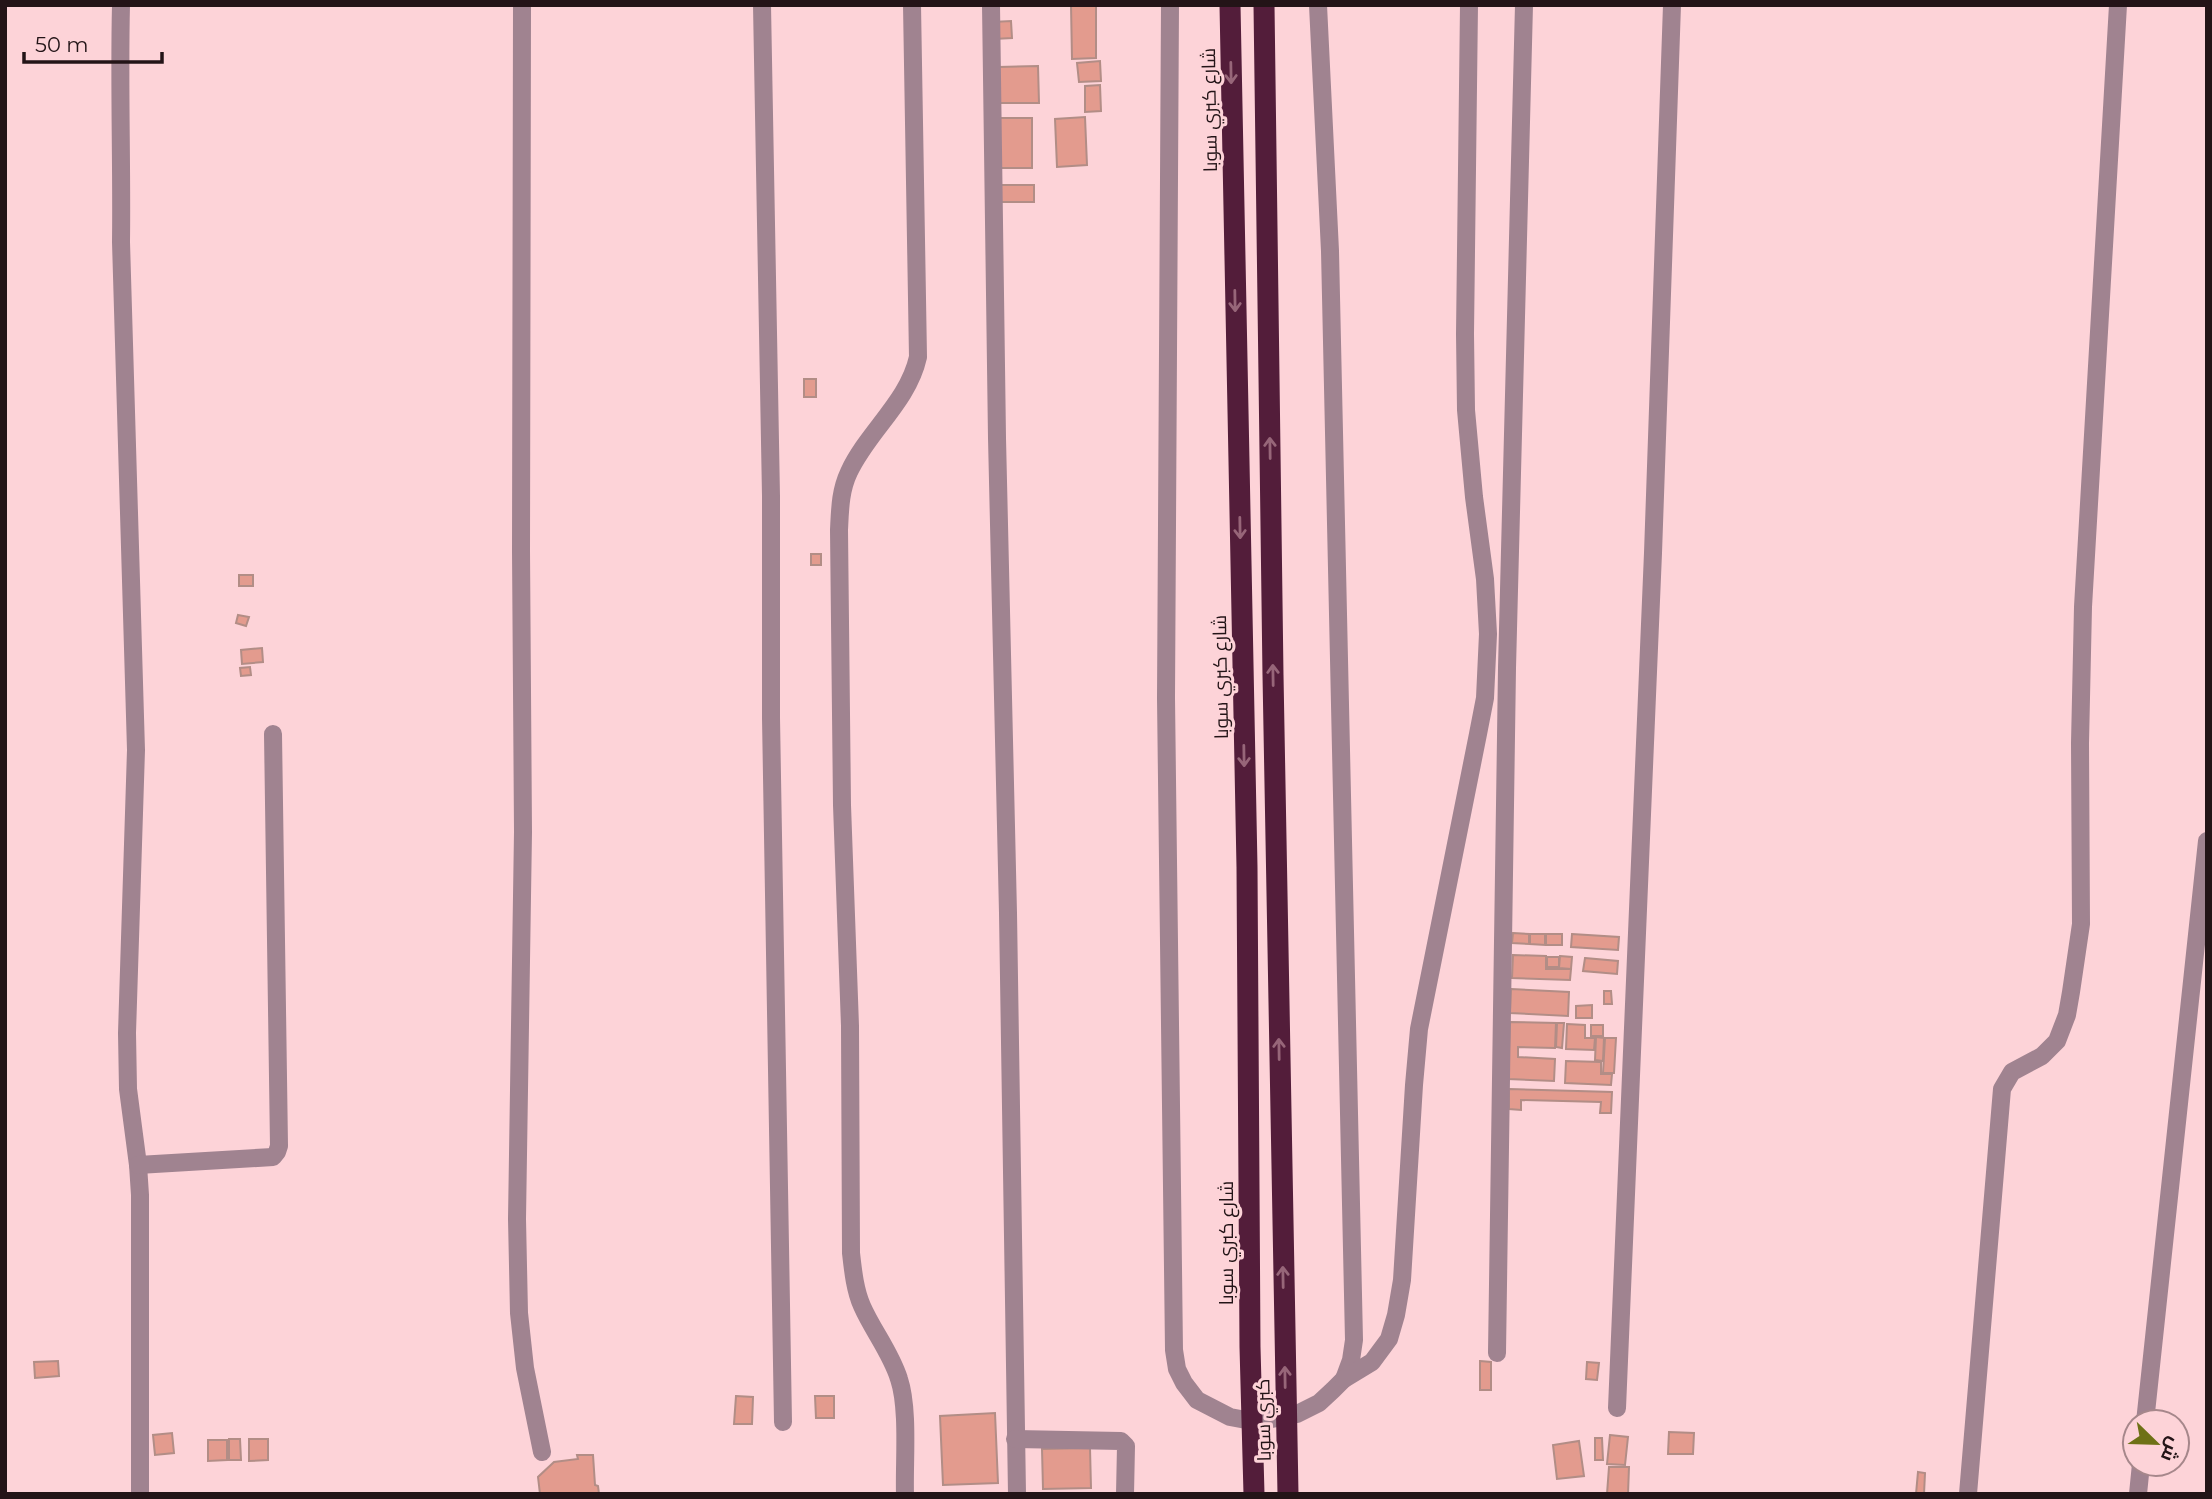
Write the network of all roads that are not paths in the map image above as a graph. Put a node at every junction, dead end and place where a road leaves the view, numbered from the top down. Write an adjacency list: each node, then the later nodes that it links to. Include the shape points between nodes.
1 (121, 5): 16 (street, via 121,242 136,750 128,1089)
2 (522, 5): 24 (street, via 523,832 518,1246 519,1313)
3 (762, 5): 22 (street)
4 (912, 5): 26 (street, via 918,357 908,386 849,473 842,492 839,530 851,1253 861,1304 901,1383)
5 (991, 5): 23 (street)
6 (1170, 5): 19 (street, via 1166,698 1174,1350 1177,1369 1197,1400 1246,1420 1297,1413 1319,1403)
7 (1230, 5): 17 (highway, شارع كبري سوبا, one-way to 17, via 1247,867)
8 (1264, 5): 30 (highway, كبري سوبا, one-way to 8)
9 (1318, 5): 19 (street, via 1330,251 1355,1318 1351,1360)
10 (1469, 5): 19 (street, via 1466,398 1485,579 1486,687 1419,1029 1396,1314 1389,1339 1372,1362)
11 (1524, 5): 18 (street, via 1507,654)
12 (1672, 5): 20 (street)
13 (2118, 5): 31 (street, via 2083,607 2081,924 2067,1015 2057,1041 2042,1056 2012,1072 2002,1089)
14 (272, 734): 16 (street, via 277,1152 273,1157)
15 (2207, 841): 21 (street)
16 (138, 1164): 25 (street)
17 (1250, 1347): 29 (highway, كبري سوبا)
18 (1497, 1353)
19 (1344, 1379)
20 (1617, 1408)
21 (2146, 1408)
22 (783, 1422)
23 (1015, 1439): 27 (street); 28 (street, via 1121,1441 1126,1446)
24 (542, 1452)
25 (140, 1494)
26 (905, 1494)
27 (1017, 1494)
28 (1125, 1494)
29 (1254, 1494)
30 (1288, 1494)
31 (1968, 1494)

